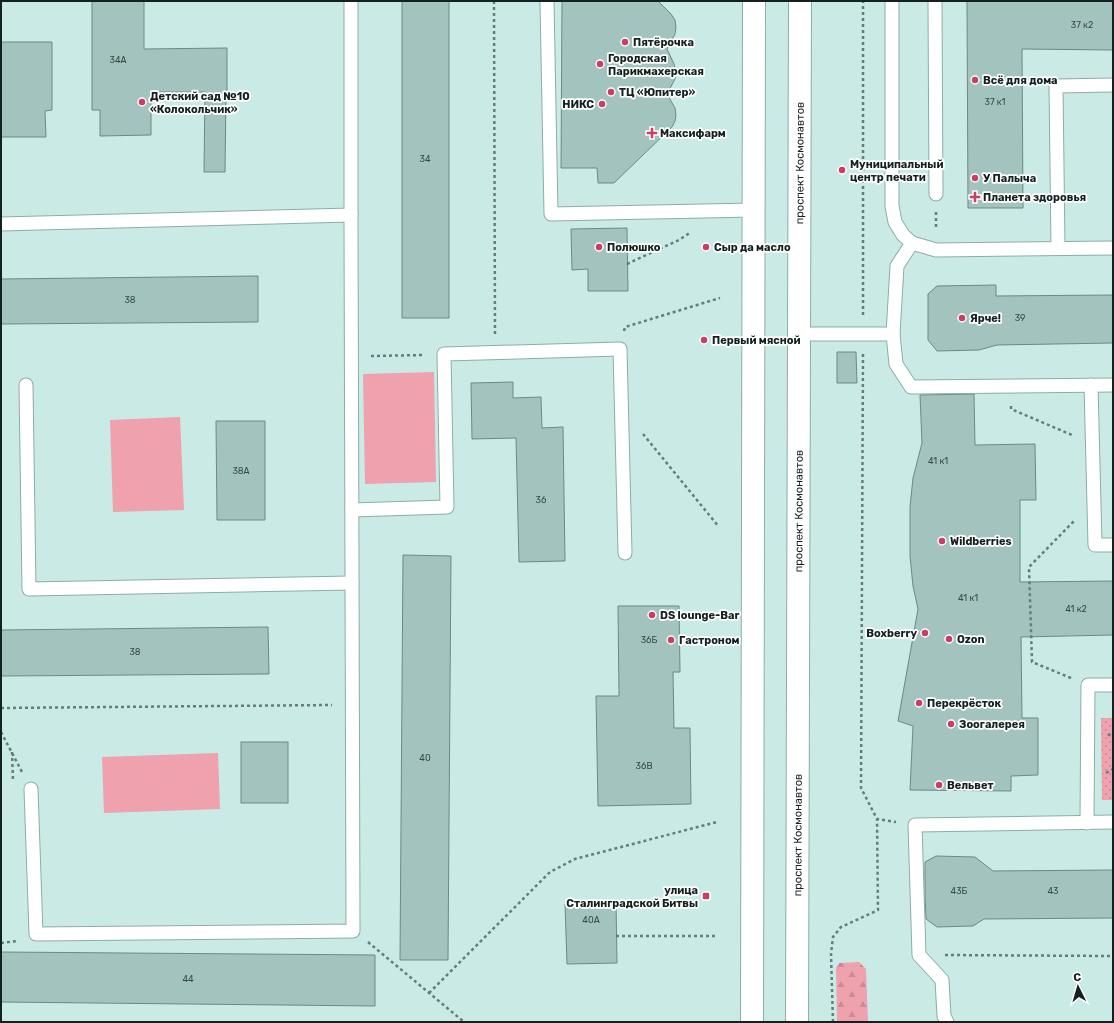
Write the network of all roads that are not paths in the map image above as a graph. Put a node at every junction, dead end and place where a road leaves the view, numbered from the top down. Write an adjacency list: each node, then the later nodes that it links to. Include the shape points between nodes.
1 (351, 1): 10 (lane)
2 (547, 1): 9 (lane, via 551,214)
3 (754, 1): 9 (street)
4 (800, 1): 15 (street, проспект Космонавтов)
5 (892, 1): 12 (lane, via 892,206 895,222)
6 (935, 1): 8 (lane)
7 (1113, 85): 13 (lane, via 1056,86)
8 (936, 194)
9 (754, 210): 28 (street)
10 (351, 215): 11 (lane); 20 (lane)
11 (1, 224)
12 (912, 243): 13 (lane, via 936,250); 16 (lane, via 897,266)
13 (1058, 248): 14 (lane)
14 (1113, 248)
15 (799, 334): 16 (lane); 29 (street, проспект Космонавтов)
16 (893, 334): 18 (lane, via 896,364 912,387)
17 (26, 385): 23 (lane, via 29,589)
18 (1091, 385): 19 (lane); 21 (lane, via 1095,545)
19 (1113, 385)
20 (352, 510): 22 (lane, via 447,507 444,354 620,349); 23 (lane)
21 (1113, 545)
22 (625, 553)
23 (352, 583): 25 (lane, via 353,931 36,934)
24 (1113, 685): 27 (lane, via 1088,685)
25 (31, 789)
26 (1113, 822): 27 (lane)
27 (1087, 823): 30 (lane, via 914,825 919,955 942,980 944,1016)
28 (752, 1022)
29 (797, 1022)
30 (947, 1022)

